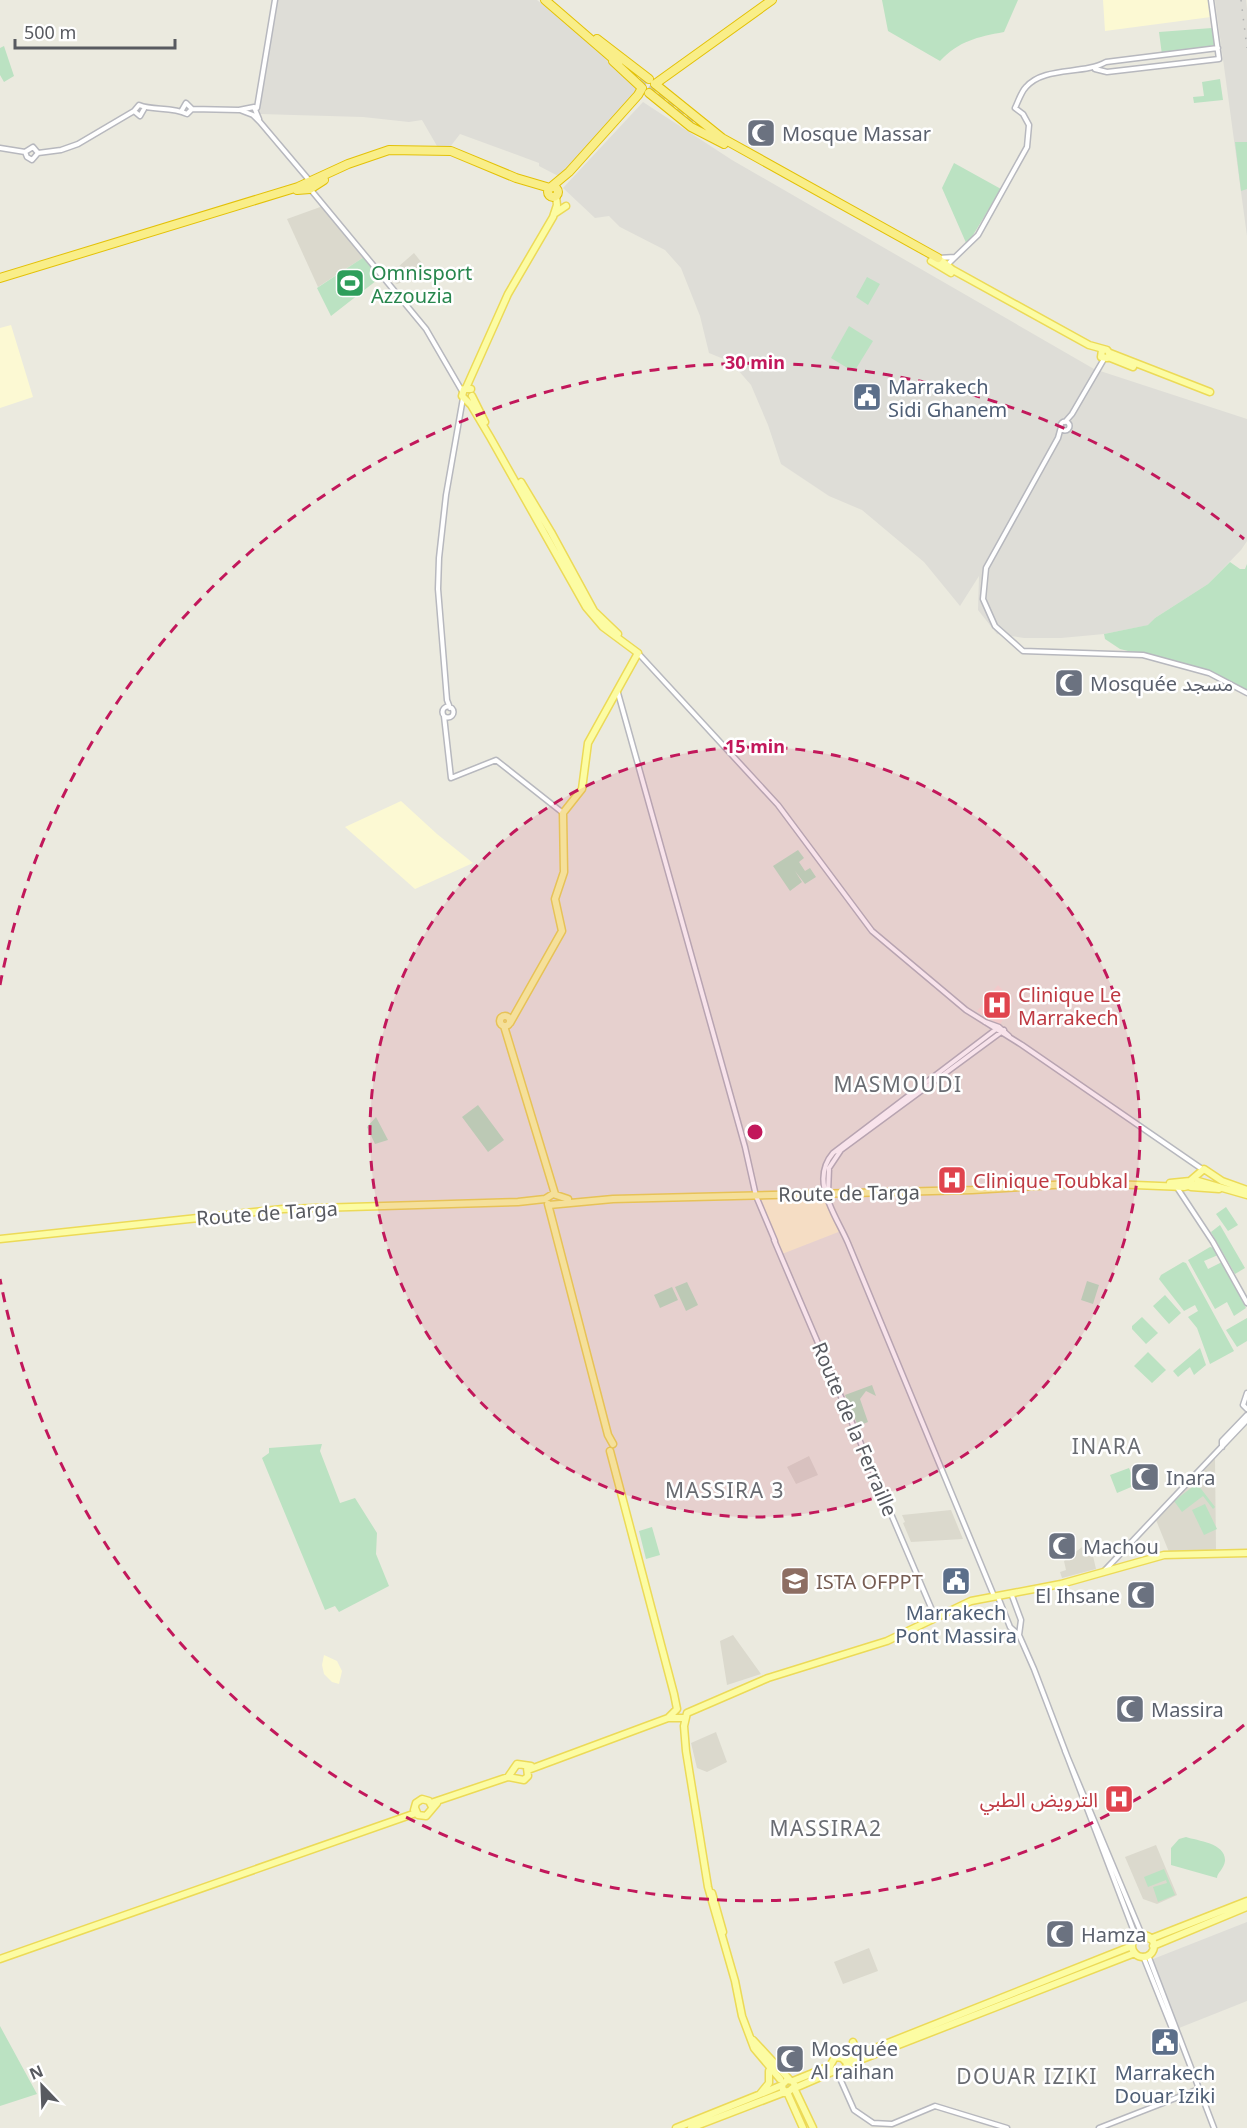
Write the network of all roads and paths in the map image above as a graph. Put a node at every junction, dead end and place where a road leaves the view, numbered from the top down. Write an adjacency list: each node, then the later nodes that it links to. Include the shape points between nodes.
1 (275, 0): 21 (street)
2 (545, 0): 6 (highway)
3 (549, 0): 6 (highway)
4 (770, 0): 10 (highway); 12 (highway)
5 (1211, 0): 7 (street)
6 (595, 40): 8 (highway); 11 (highway); 12 (highway)
7 (1218, 48): 9 (street, via 1106,62); 9 (street, via 1219,59 1107,72)
8 (619, 62)
9 (1094, 69): 31 (street, via 1042,76 1026,87 1015,108 1029,125 1027,147 978,236)
10 (667, 75): 12 (highway); 14 (highway)
11 (634, 80): 13 (highway); 15 (highway)
12 (653, 82): 13 (highway, via 654,90); 13 (highway, via 643,82); 14 (highway)
13 (645, 90): 15 (highway); 23 (highway, via 687,124); 28 (highway)
14 (665, 94): 17 (highway)
15 (637, 97): 28 (highway)
16 (684, 98): 17 (highway)
17 (676, 104): 22 (highway)
18 (694, 106): 22 (highway)
19 (192, 109): 20 (street, via 187,114); 20 (street, via 186,103); 21 (street)
20 (182, 110): 26 (street, via 144,109 140,116 134,111 78,144)
21 (253, 111): 27 (street)
22 (694, 122): 23 (highway)
23 (717, 137): 32 (highway)
24 (0, 148): 25 (street)
25 (25, 152): 26 (street, via 33,147); 26 (street, via 32,160)
26 (38, 153)
27 (309, 185): 28 (highway, via 389,150 435,149); 34 (highway); 36 (street, via 426,329)
28 (552, 192): 30 (main road)
29 (566, 206): 30 (main road)
30 (554, 212): 36 (main road, via 508,294)
31 (955, 257): 32 (street); 33 (street)
32 (934, 263): 33 (main road)
33 (944, 268): 35 (main road)
34 (0, 280)
35 (1105, 355): 37 (main road); 38 (street)
36 (466, 394): 42 (main road, via 591,614); 45 (street, via 447,486 439,558)
37 (1209, 394)
38 (1072, 414): 39 (street); 40 (street)
39 (1065, 422): 40 (street); 41 (street)
40 (1070, 424): 41 (street)
41 (1063, 429): 44 (street, via 986,568 983,602 998,630 1023,651 1143,655 1209,673)
42 (638, 653): 43 (main road); 52 (street, via 778,805 865,924 958,1004)
43 (618, 693): 51 (main road, via 588,743 582,789); 62 (street, Route de la Ferraille)
44 (1247, 693)
45 (447, 700): 46 (street); 47 (street)
46 (444, 708): 47 (street); 48 (street)
47 (450, 708): 49 (street)
48 (444, 716): 49 (street); 50 (street)
49 (450, 717): 50 (street)
50 (445, 725): 51 (street, via 451,778 496,760)
51 (563, 813): 66 (main road, via 564,872 555,899 562,931 508,1022)
52 (993, 1027): 53 (street); 63 (street, via 833,1153 823,1174)
53 (1003, 1032): 54 (street); 63 (street, via 842,1150 829,1168)
54 (1188, 1160): 55 (street); 55 (street)
55 (1200, 1170): 56 (main road); 57 (main road); 58 (main road, Route de Targa, via 1190,1181)
56 (1211, 1174): 57 (main road); 61 (main road)
57 (1204, 1183): 59 (main road, Route de Targa); 60 (main road)
58 (1177, 1185): 59 (main road, Route de Targa); 63 (main road, Route de Targa, via 1086,1183); 65 (street)
59 (1184, 1187): 60 (main road); 65 (street)
60 (1228, 1190): 64 (main road)
61 (1247, 1190)
62 (756, 1194): 63 (main road, Route de Targa); 66 (main road, Route de Targa); 78 (street, Route de la Ferraille)
63 (826, 1195): 77 (street)
64 (1247, 1195)
65 (1181, 1197): 68 (street, via 1213,1242)
66 (553, 1200): 67 (main road, Route de Targa, via 283,1209); 80 (main road, via 555,1222 608,1435)
67 (0, 1239)
68 (1247, 1303)
69 (1247, 1393): 70 (street, via 1243,1405)
70 (1247, 1409)
71 (1247, 1415): 73 (street, via 1222,1442)
72 (1247, 1420): 73 (street)
73 (1222, 1447): 75 (street)
74 (1247, 1553): 75 (main road, via 1164,1555)
75 (1104, 1572): 76 (main road)
76 (1011, 1593): 77 (main road); 79 (street, via 1021,1620)
77 (996, 1596): 78 (main road, via 965,1602); 79 (street, via 1010,1627)
78 (935, 1617): 80 (main road, via 887,1641 772,1676)
79 (1019, 1635): 87 (street)
80 (681, 1713): 81 (main road); 93 (main road, via 707,1877)
81 (528, 1769): 82 (main road, via 517,1764); 82 (main road, via 524,1780)
82 (511, 1775): 83 (main road)
83 (434, 1804): 84 (main road, via 420,1800); 84 (main road, via 426,1816)
84 (414, 1811): 92 (main road, via 263,1869)
85 (1247, 1901): 88 (main road)
86 (1247, 1907): 89 (main road)
87 (1139, 1936): 88 (main road); 90 (main road)
88 (1150, 1938): 89 (main road)
89 (1153, 1946): 91 (main road)
90 (1133, 1950): 91 (main road); 95 (main road); 96 (main road)
91 (1146, 1956): 101 (street)
92 (0, 1959)
93 (751, 2041): 97 (main road, via 755,2054); 100 (main road)
94 (852, 2042): 95 (main road, via 856,2050)
95 (864, 2052): 96 (main road)
96 (846, 2062): 98 (main road); 98 (main road, via 835,2057)
97 (769, 2071): 100 (main road); 102 (main road, via 769,2083)
98 (836, 2071): 99 (main road); 100 (main road); 106 (street, via 854,2110 876,2124 894,2123 935,2106)
99 (804, 2077): 100 (main road); 100 (main road)
100 (788, 2085): 102 (main road); 104 (main road); 105 (main road)
101 (1198, 2089): 107 (street); 108 (street)
102 (757, 2096): 103 (main road)
103 (676, 2128)
104 (691, 2128)
105 (808, 2128)
106 (1007, 2128)
107 (1099, 2128)
108 (1213, 2128)

